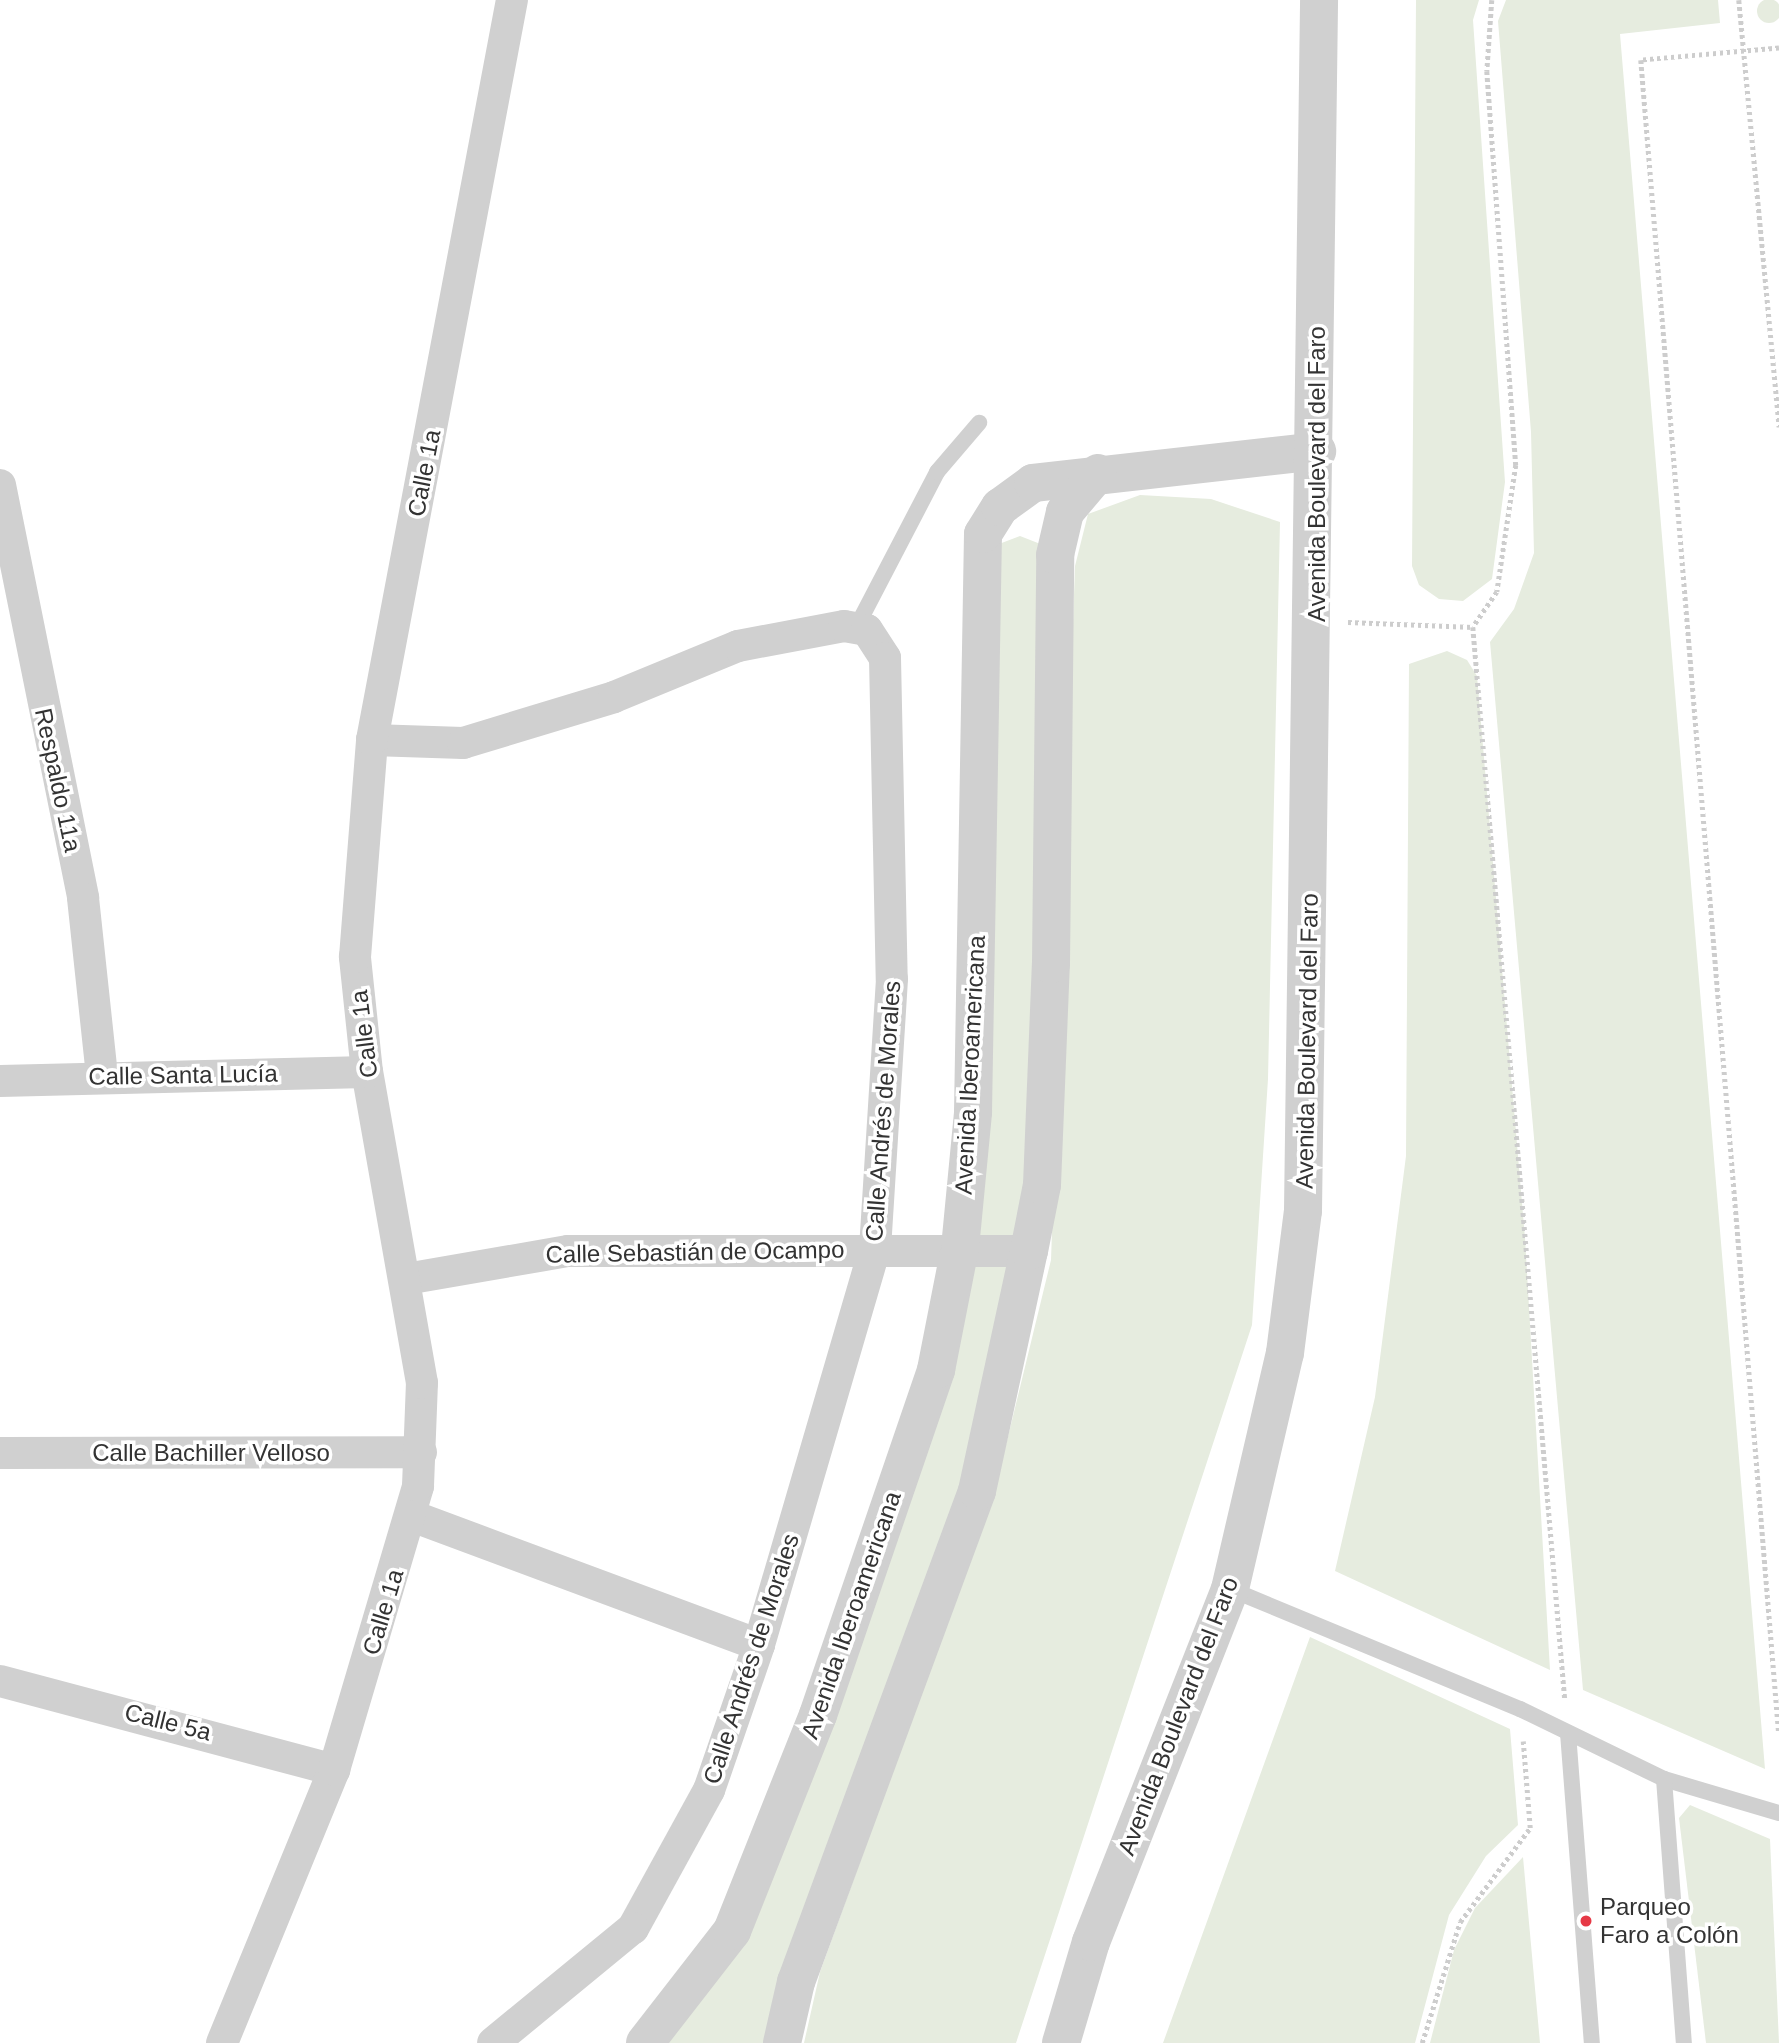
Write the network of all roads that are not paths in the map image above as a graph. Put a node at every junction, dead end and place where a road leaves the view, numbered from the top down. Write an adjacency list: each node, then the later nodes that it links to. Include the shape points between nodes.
1 (512, 0): 8 (street, Calle 1a)
2 (1323, 10): 4 (street, Avenida Boulevard del Faro)
3 (979, 423): 7 (lane, via 937,472)
4 (1317, 451): 5 (street, Avenida Iberoamericana); 19 (street, Avenida Boulevard del Faro, via 1303,1211 1285,1353)
5 (1098, 473): 13 (street, Avenida Iberoamericana, via 1033,483 1000,507 983,534 973,1112); 14 (street, via 1065,512 1055,555 1051,964 1042,1185)
6 (0, 485): 10 (street, Respaldo 11a, via 83,898)
7 (857, 626): 8 (street, via 738,646 614,696 463,743); 12 (street, Calle Andrés de Morales, via 875,638 886,675 892,979)
8 (372, 740): 9 (street, Calle 1a, via 355,957)
9 (367, 1072): 10 (street, Calle Santa Lucía); 15 (street, Calle 1a)
10 (102, 1076): 11 (street, Calle Santa Lucía)
11 (0, 1081)
12 (875, 1248): 13 (street, Calle Sebastián de Ocampo); 15 (street, Calle Sebastián de Ocampo, via 568,1251); 20 (street, Calle Andrés de Morales)
13 (960, 1248): 14 (street, Calle Sebastián de Ocampo); 28 (street, Avenida Iberoamericana, via 936,1370 818,1715 737,1919 658,2034)
14 (1029, 1251): 29 (street, via 977,1491 796,1982)
15 (406, 1279): 16 (street, Calle 1a, via 422,1383)
16 (421, 1452): 17 (street, Calle Bachiller Velloso); 18 (street, Calle 1a)
17 (0, 1453)
18 (412, 1516): 20 (street); 23 (street, Calle 1a)
19 (1230, 1589): 22 (lane); 30 (street, Avenida Boulevard del Faro, via 1091,1942)
20 (759, 1645): 27 (street, Calle Andrés de Morales, via 709,1790 634,1928)
21 (0, 1681): 23 (street, Calle 5a)
22 (1568, 1733): 24 (lane); 31 (lane)
23 (334, 1770): 26 (street, Calle 1a)
24 (1664, 1779): 25 (lane); 32 (lane)
25 (1779, 1813)
26 (222, 2043)
27 (493, 2043)
28 (645, 2043)
29 (782, 2043)
30 (1061, 2043)
31 (1592, 2043)
32 (1684, 2043)

